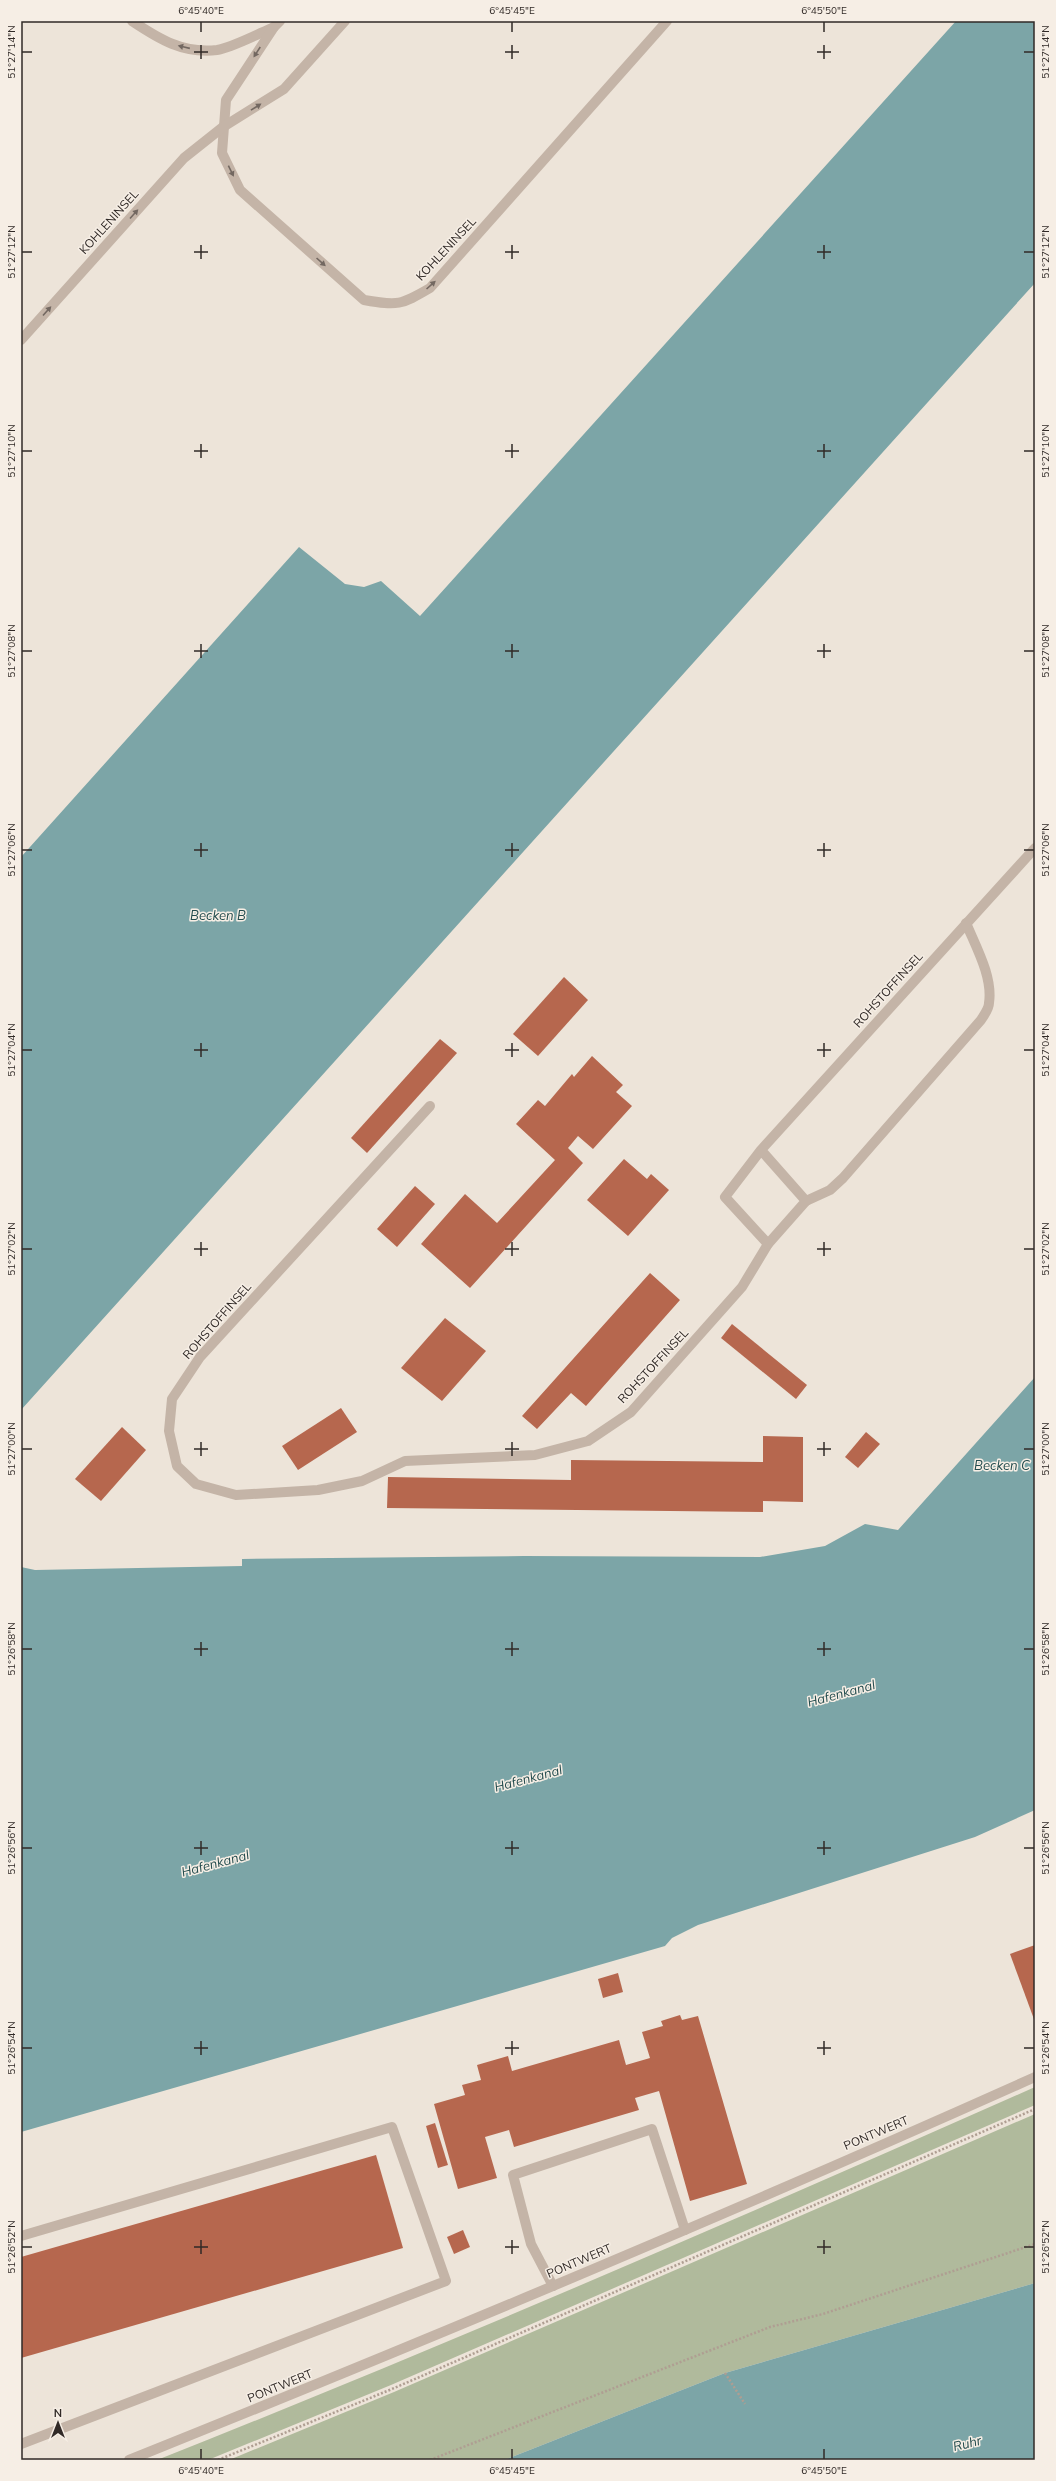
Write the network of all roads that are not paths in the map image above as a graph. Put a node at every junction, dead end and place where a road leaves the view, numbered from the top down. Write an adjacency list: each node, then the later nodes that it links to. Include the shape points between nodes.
1 (132, 21): 4 (street, KOHLENINSEL, one-way to 1, via 218,50 187,49 161,41)
2 (345, 21): 5 (street, KOHLENINSEL, one-way to 2, via 284,89)
3 (668, 21): 5 (street, KOHLENINSEL, one-way to 3, via 222,153 240,190 364,300 391,305 405,302 430,288)
4 (277, 24): 5 (street, KOHLENINSEL, one-way to 5, via 226,100)
5 (222, 128): 6 (street, KOHLENINSEL, one-way to 5, via 184,158)
6 (21, 340)
7 (1035, 848): 8 (street, ROHSTOFFINSEL)
8 (966, 923): 10 (street, ROHSTOFFINSEL); 11 (street, via 980,956 989,989 989,1005 984,1015 843,1178 830,1190)
9 (430, 1106): 12 (street, ROHSTOFFINSEL, via 200,1357 172,1399 169,1431 177,1466 196,1484 236,1495 318,1490 362,1481 405,1461 535,1455 588,1441 631,1412 742,1287)
10 (761, 1150): 11 (street); 12 (street, ROHSTOFFINSEL, via 725,1196)
11 (806, 1201): 12 (street, ROHSTOFFINSEL)
12 (768, 1244)
13 (1035, 2077): 14 (street, PONTWERT)
14 (685, 2230): 16 (street, PONTWERT); 16 (street, via 652,2129 513,2175 532,2244)
15 (21, 2236): 17 (street, via 392,2127 446,2281)
16 (553, 2286): 18 (street, PONTWERT)
17 (21, 2444)
18 (129, 2460)

